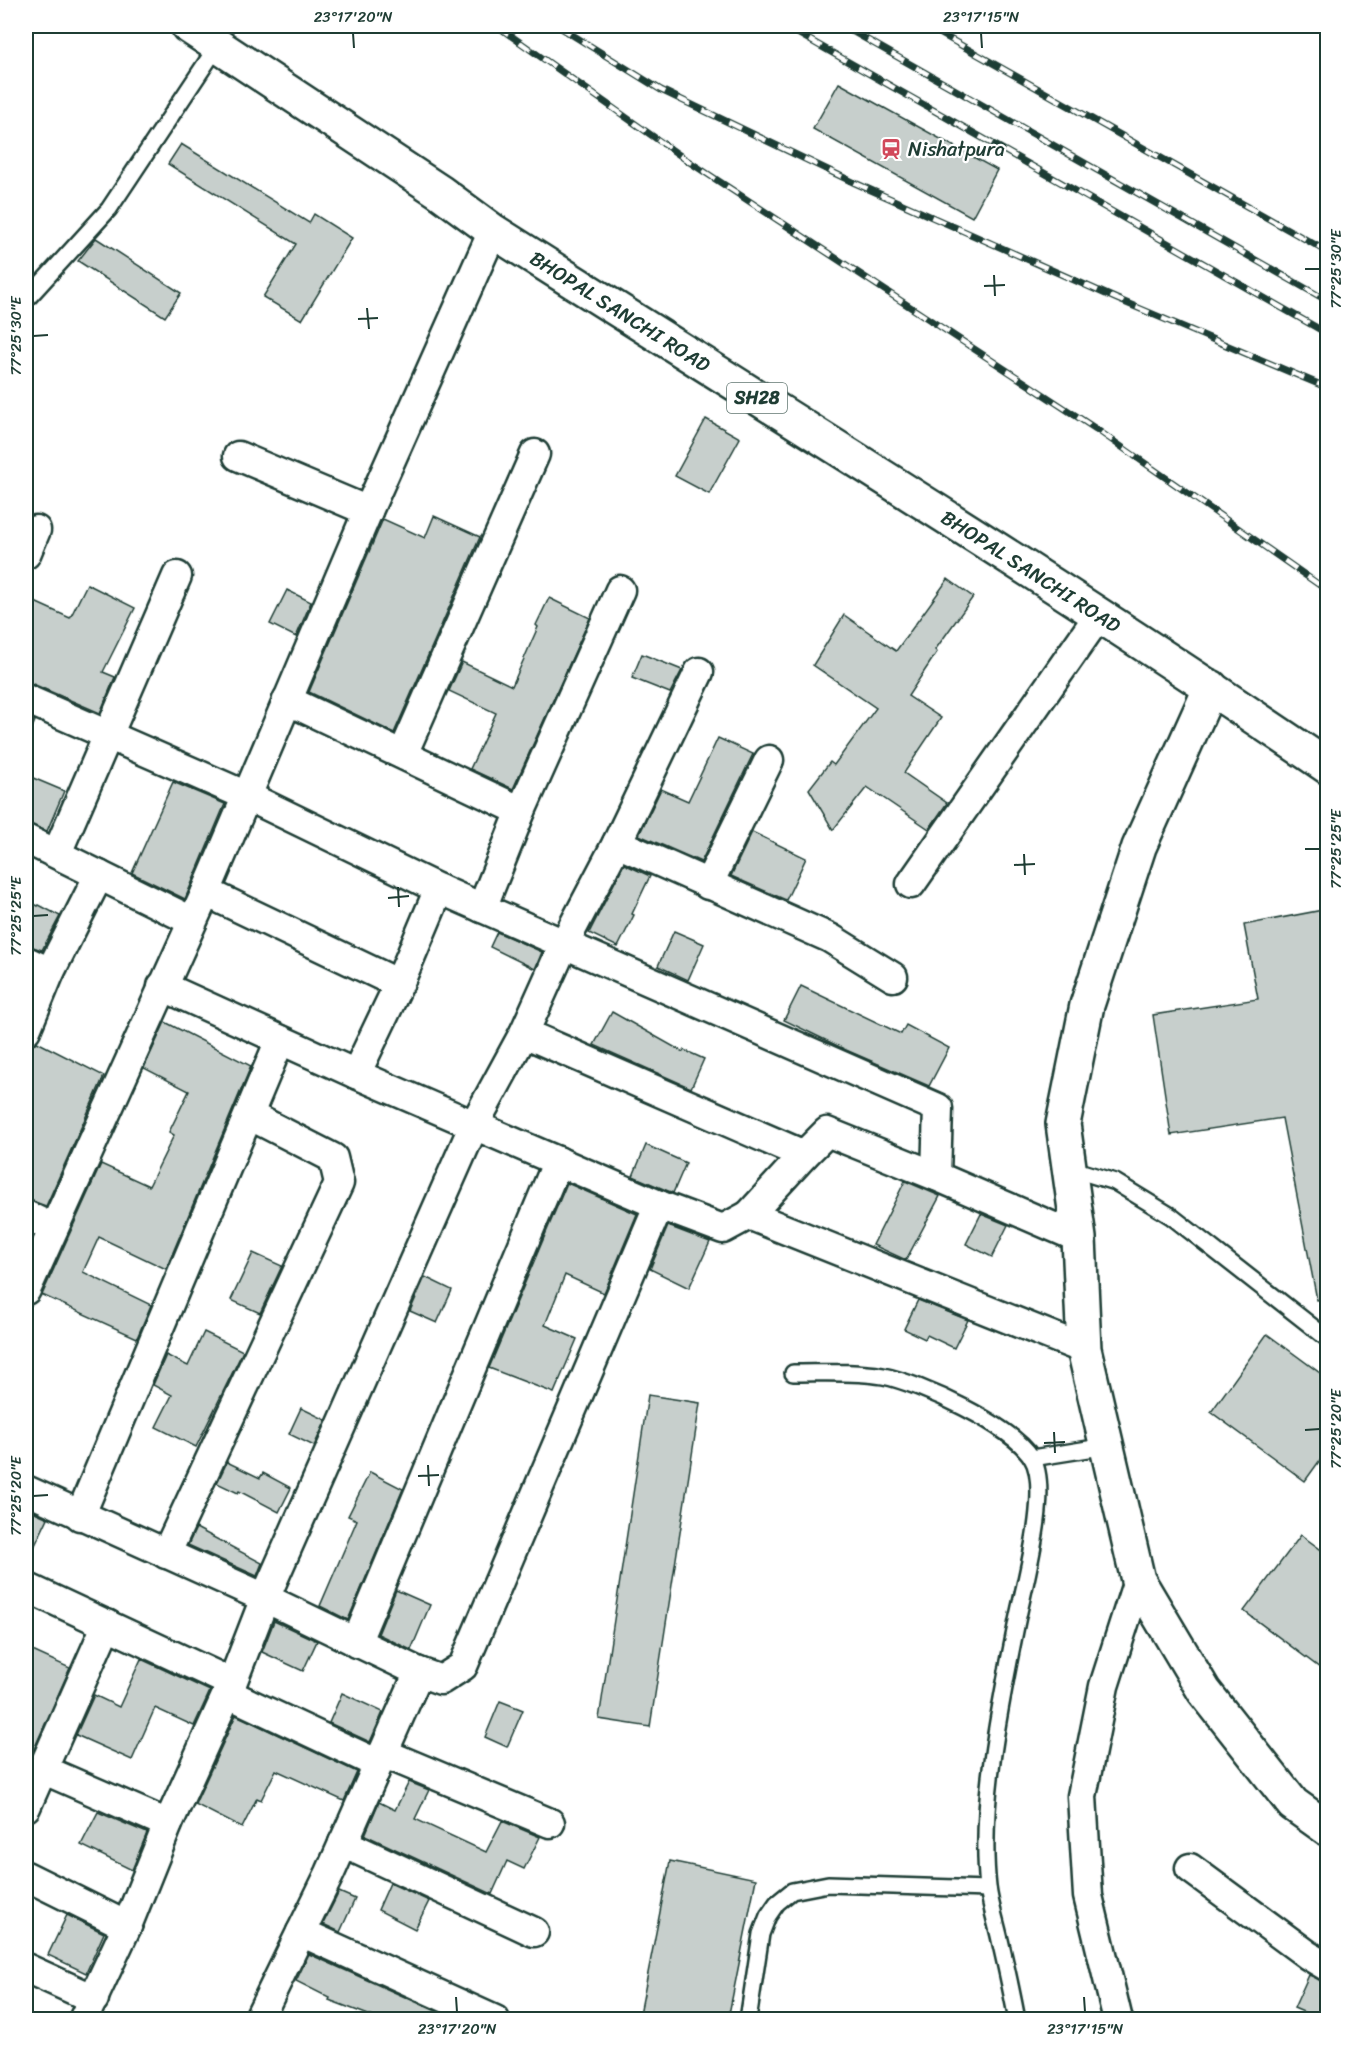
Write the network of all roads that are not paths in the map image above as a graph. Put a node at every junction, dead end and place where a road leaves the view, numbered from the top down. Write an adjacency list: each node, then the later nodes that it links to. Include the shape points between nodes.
1 (188, 26): 2 (main road, BHOPAL SANCHI ROAD / SH28)
2 (218, 45): 3 (main road, BHOPAL SANCHI ROAD / SH28, via 441,192); 4 (lane, via 110,209)
3 (493, 231): 7 (street); 10 (main road, BHOPAL SANCHI ROAD / SH28)
4 (26, 300)
5 (535, 454): 16 (street)
6 (238, 456): 7 (street)
7 (368, 511): 14 (street)
8 (177, 576): 15 (street)
9 (620, 590): 20 (street)
10 (1099, 615): 12 (main road, BHOPAL SANCHI ROAD / SH28); 25 (street)
11 (699, 672): 22 (street)
12 (1211, 687): 18 (main road, BHOPAL SANCHI ROAD / SH28); 44 (main road, via 1139,847 1087,1005 1063,1124)
13 (26, 699): 15 (street)
14 (287, 700): 16 (street); 19 (street)
15 (109, 734): 19 (street); 23 (street)
16 (403, 754): 20 (street)
17 (769, 760): 26 (street)
18 (1328, 767)
19 (247, 796): 27 (street); 28 (street)
20 (521, 811): 29 (street)
21 (26, 839): 23 (street)
22 (616, 843): 26 (street); 31 (street)
23 (57, 853): 24 (street)
24 (99, 875): 30 (street); 32 (street)
25 (911, 884)
26 (708, 885): 33 (street, via 830,938)
27 (440, 889): 29 (street); 34 (street)
28 (206, 892): 30 (street); 34 (street)
29 (482, 908): 31 (street)
30 (192, 921): 35 (street)
31 (564, 944): 37 (street); 45 (street, via 938,1108)
32 (38, 967): 36 (street)
33 (893, 977)
34 (399, 984): 39 (street)
35 (162, 986): 38 (street); 49 (street)
36 (26, 1030)
37 (524, 1033): 41 (street); 42 (street)
38 (280, 1040): 39 (street); 40 (street)
39 (356, 1074): 41 (street)
40 (249, 1114): 58 (street); 59 (street, via 333,1158 339,1183)
41 (474, 1125): 43 (street); 62 (street)
42 (804, 1155): 45 (street, via 827,1132); 48 (street)
43 (558, 1161): 46 (street); 64 (street)
44 (1069, 1168): 50 (main road); 52 (lane, via 1115,1182 1171,1216)
45 (936, 1176): 50 (street)
46 (659, 1205): 48 (street, via 723,1229); 65 (street, via 464,1665 441,1680)
47 (26, 1215): 49 (street)
48 (749, 1215): 53 (street)
49 (53, 1228): 51 (street)
50 (1079, 1238): 53 (main road)
51 (26, 1290)
52 (1328, 1339)
53 (1084, 1349): 55 (main road)
54 (793, 1373): 56 (lane, via 860,1373 911,1383 1000,1429)
55 (1107, 1446): 56 (lane); 60 (main road)
56 (1032, 1458): 76 (lane, via 1041,1495 991,1772)
57 (26, 1490): 58 (street)
58 (80, 1516): 59 (street)
59 (166, 1554): 62 (street)
60 (1138, 1580): 72 (main road, via 1204,1691 1293,1804); 87 (street, via 1104,1686 1082,1796 1088,1896)
61 (26, 1587): 63 (street)
62 (266, 1598): 64 (street); 66 (street)
63 (107, 1624): 66 (street); 68 (street)
64 (356, 1643): 65 (street)
65 (419, 1672): 67 (street)
66 (230, 1688): 67 (street); 71 (street)
67 (381, 1758): 70 (street); 73 (street)
68 (42, 1769): 69 (street); 71 (street)
69 (26, 1807)
70 (550, 1823)
71 (168, 1824): 77 (street)
72 (1328, 1829)
73 (343, 1843): 78 (street); 79 (street)
74 (1190, 1868): 80 (street)
75 (26, 1876): 77 (street)
76 (988, 1889): 85 (lane, via 828,1884 792,1891 777,1903 760,1934); 86 (lane)
77 (127, 1926): 82 (street)
78 (301, 1932): 83 (street); 84 (street)
79 (534, 1932)
80 (1328, 1967)
81 (26, 1968): 82 (street)
82 (88, 2009)
83 (258, 2019)
84 (495, 2019)
85 (748, 2019)
86 (1017, 2019)
87 (1118, 2019)

